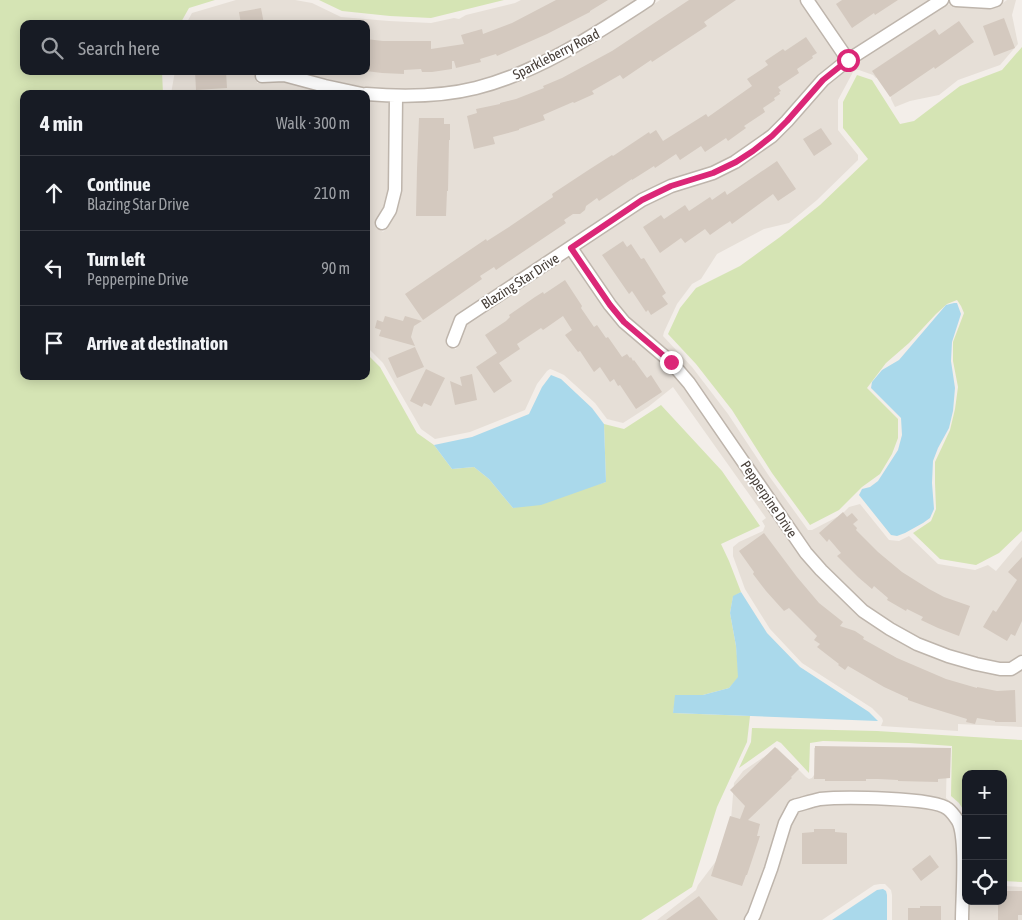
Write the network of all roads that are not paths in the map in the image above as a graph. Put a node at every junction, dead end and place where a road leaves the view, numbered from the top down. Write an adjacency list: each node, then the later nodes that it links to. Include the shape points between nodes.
1 (648, 0): 12 (street, Sparkleberry Road, via 607,28 524,72 475,88)
2 (807, 0): 6 (street)
3 (942, 0): 6 (street, Blazing Star Drive)
4 (956, 0): 5 (street)
5 (996, 0)
6 (848, 60): 14 (street, Blazing Star Drive, via 823,80 787,121 753,151 713,173 671,186 642,200)
7 (284, 75): 10 (street)
8 (284, 75): 9 (street)
9 (262, 76)
10 (344, 90)
11 (370, 94): 12 (street, Sparkleberry Road)
12 (396, 96): 13 (street, via 395,190 390,210)
13 (382, 223)
14 (571, 248): 15 (street, Blazing Star Drive, via 461,320); 16 (street, Pepperpine Drive, via 624,322 671,362 689,383 806,553 863,611 917,644 948,656 1000,669)
15 (453, 341)
16 (1022, 662)
17 (751, 920): 18 (street, via 794,806 831,799 928,802 948,809 961,829)
18 (962, 920)

